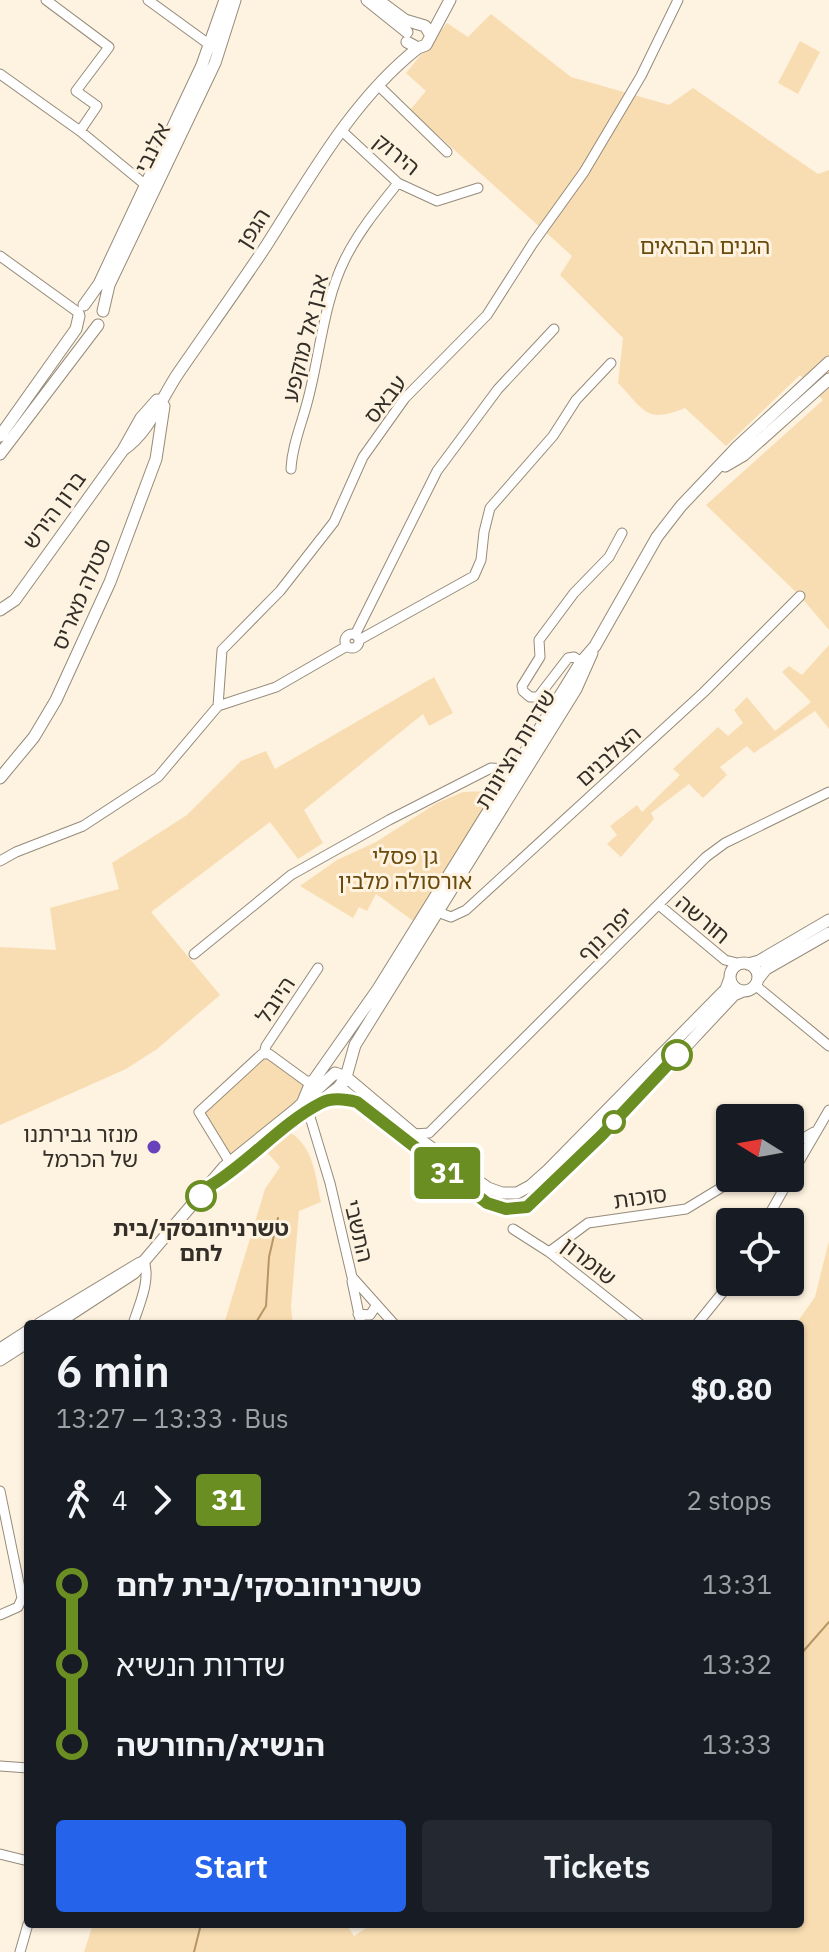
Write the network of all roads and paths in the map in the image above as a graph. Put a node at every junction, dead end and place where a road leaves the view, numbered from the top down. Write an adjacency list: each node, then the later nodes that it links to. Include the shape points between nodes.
1 (46, 0): 14 (street, via 109,47 76,91 97,106)
2 (148, 0): 10 (street)
3 (225, 0): 10 (street, אלנבי)
4 (235, 0): 11 (street, אלנבי)
5 (367, 0): 9 (street)
6 (378, 0): 9 (street)
7 (678, 0): 46 (street, עבאס, via 584,172 487,315 405,398 363,457 334,522 280,591 222,650)
8 (447, 5): 9 (street, הגפן)
9 (417, 34): 13 (street, הגפן)
10 (210, 45): 11 (street); 17 (street, אלנבי)
11 (215, 63): 20 (street, אלנבי)
12 (0, 74): 14 (street)
13 (379, 86): 15 (street, הגפן); 16 (street)
14 (80, 131): 17 (street)
15 (342, 131): 18 (street, הירוק); 29 (street, הגפן)
16 (447, 152)
17 (146, 183): 20 (street); 23 (street, אלנבי)
18 (398, 183): 19 (street, הירוק, via 437,201); 36 (street, אבן אל מוקפע, via 363,226 343,262 291,452)
19 (478, 188)
20 (148, 202): 22 (street, אלנבי, via 109,285)
21 (0, 256): 23 (street)
22 (103, 311): 23 (street, via 94,303); 24 (street, אלנבי)
23 (81, 312): 24 (street, via 86,326); 31 (street, אלנבי, via 76,329)
24 (98, 325): 35 (street, אלנבי)
25 (554, 329): 43 (street, via 498,389 437,471)
26 (829, 362): 37 (street, שדרות הציונות)
27 (611, 363): 43 (street, via 490,508 474,576)
28 (829, 379): 37 (street, שדרות הציונות, via 744,455)
29 (171, 383): 30 (street, הגפן); 33 (street, סטלה מאריס, via 160,420)
30 (145, 421): 32 (street, ברון הירש); 33 (street); 34 (street, ברון הירש)
31 (0, 436)
32 (135, 441): 33 (street, via 148,436); 34 (street, ברון הירש)
33 (160, 442): 47 (street, סטלה מאריס, via 110,582 56,700)
34 (123, 450): 39 (street, ברון הירש)
35 (0, 454)
36 (291, 469)
37 (718, 470): 44 (street, שדרות הציונות, via 664,526)
38 (622, 533): 45 (street, via 609,557 539,640 540,657 523,691 538,697 566,659)
39 (18, 593): 41 (street, ברון הירש); 42 (street, ברון הירש)
40 (800, 596): 52 (street, הצלבנים, via 704,692 466,910 451,917)
41 (0, 601)
42 (0, 610)
43 (357, 637): 46 (street, via 354,648 347,646 276,687)
44 (595, 646): 45 (street, שדרות הציונות); 48 (street, שדרות הציונות, via 576,689)
45 (581, 662): 48 (street, שדרות הציונות)
46 (218, 706): 50 (street, via 158,777 83,826)
47 (0, 778)
48 (513, 778): 52 (street, שדרות הציונות); 55 (street, via 484,771 291,875)
49 (829, 792): 51 (street, יפה נוף, via 725,843)
50 (0, 861)
51 (659, 905): 56 (street, חורשה); 74 (street, יפה נוף)
52 (434, 910): 62 (street, שדרות הציונות); 65 (street, שדרות הציונות)
53 (829, 920): 57 (street, via 759,961)
54 (829, 933): 60 (street, via 766,969)
55 (194, 954)
56 (725, 960): 57 (street, חורשה); 59 (street, חורשה)
57 (744, 964): 59 (street); 60 (street, via 755,968)
58 (318, 968): 64 (street, היובל)
59 (731, 976): 61 (street, via 734,987); 77 (street, via 726,989 523,1191 495,1191)
60 (757, 982): 61 (street); 63 (street)
61 (743, 991): 68 (street, via 527,1207 506,1209 481,1199)
62 (343, 1041): 65 (street); 66 (street)
63 (829, 1046)
64 (264, 1054): 66 (street); 79 (street, היובל, via 199,1112)
65 (340, 1079): 67 (street); 68 (street); 69 (street); 75 (street)
66 (313, 1081): 69 (street)
67 (321, 1102): 68 (street); 69 (street)
68 (357, 1102)
69 (304, 1108): 71 (street); 73 (street, התשבי); 79 (street)
70 (829, 1110): 72 (street)
71 (290, 1125): 73 (street, via 305,1125); 79 (street)
72 (817, 1130): 76 (street); 78 (street)
73 (315, 1133): 84 (street, התשבי)
74 (429, 1133): 75 (street); 77 (street)
75 (414, 1134): 77 (street)
76 (804, 1138)
77 (430, 1147)
78 (804, 1153)
79 (233, 1164): 83 (street)
80 (716, 1191): 82 (street, סוכות, via 686,1209 588,1223)
81 (513, 1229): 82 (street, שומרון)
82 (549, 1252): 92 (street, שומרון)
83 (144, 1261): 88 (street); 89 (street); 90 (street, via 145,1285)
84 (352, 1277): 86 (street, התשבי); 87 (street)
85 (720, 1296): 93 (street)
86 (374, 1303): 87 (street, via 370,1315); 87 (street, via 363,1300); 91 (street, התשבי)
87 (358, 1314)
88 (45, 1320)
89 (62, 1320)
90 (134, 1320)
91 (390, 1320)
92 (635, 1320)
93 (700, 1320)
94 (24, 1334): 96 (street)
95 (24, 1345): 97 (street)
96 (0, 1349)
97 (0, 1360)
98 (0, 1491): 99 (street)
99 (24, 1596)
100 (24, 1601): 101 (street)
101 (0, 1615)
102 (0, 1766): 103 (street)
103 (24, 1768)
104 (0, 1854): 105 (street)
105 (24, 1860)
106 (27, 1928): 107 (street)
107 (20, 1952)

